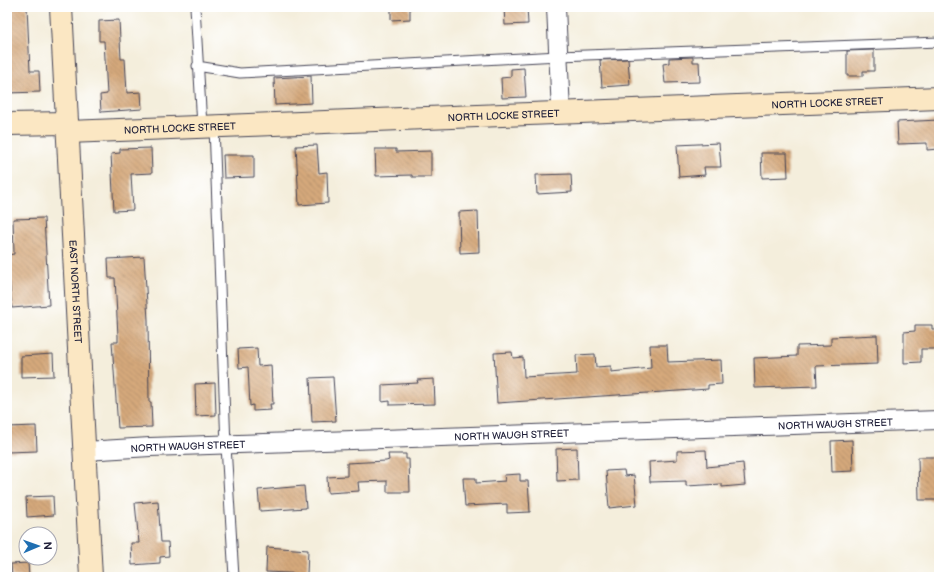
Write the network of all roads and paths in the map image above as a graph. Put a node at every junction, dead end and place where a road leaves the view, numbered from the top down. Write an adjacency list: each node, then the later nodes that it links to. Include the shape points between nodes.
1 (61, 7): 11 (street, EAST NORTH STREET)
2 (195, 7): 6 (lane)
3 (556, 7): 5 (street)
4 (939, 42): 5 (lane)
5 (559, 56): 6 (lane, via 240,73); 8 (street)
6 (197, 66): 10 (lane)
7 (939, 98): 8 (street, NORTH LOCKE STREET)
8 (562, 112): 10 (street, NORTH LOCKE STREET)
9 (7, 124): 11 (street, NORTH LOCKE STREET)
10 (208, 126): 11 (street, NORTH LOCKE STREET); 13 (lane)
11 (68, 127): 14 (street, EAST NORTH STREET)
12 (939, 420): 13 (street, NORTH WAUGH STREET)
13 (226, 446): 14 (street, NORTH WAUGH STREET); 16 (lane)
14 (85, 451): 15 (street, EAST NORTH STREET)
15 (91, 577)
16 (234, 577)

